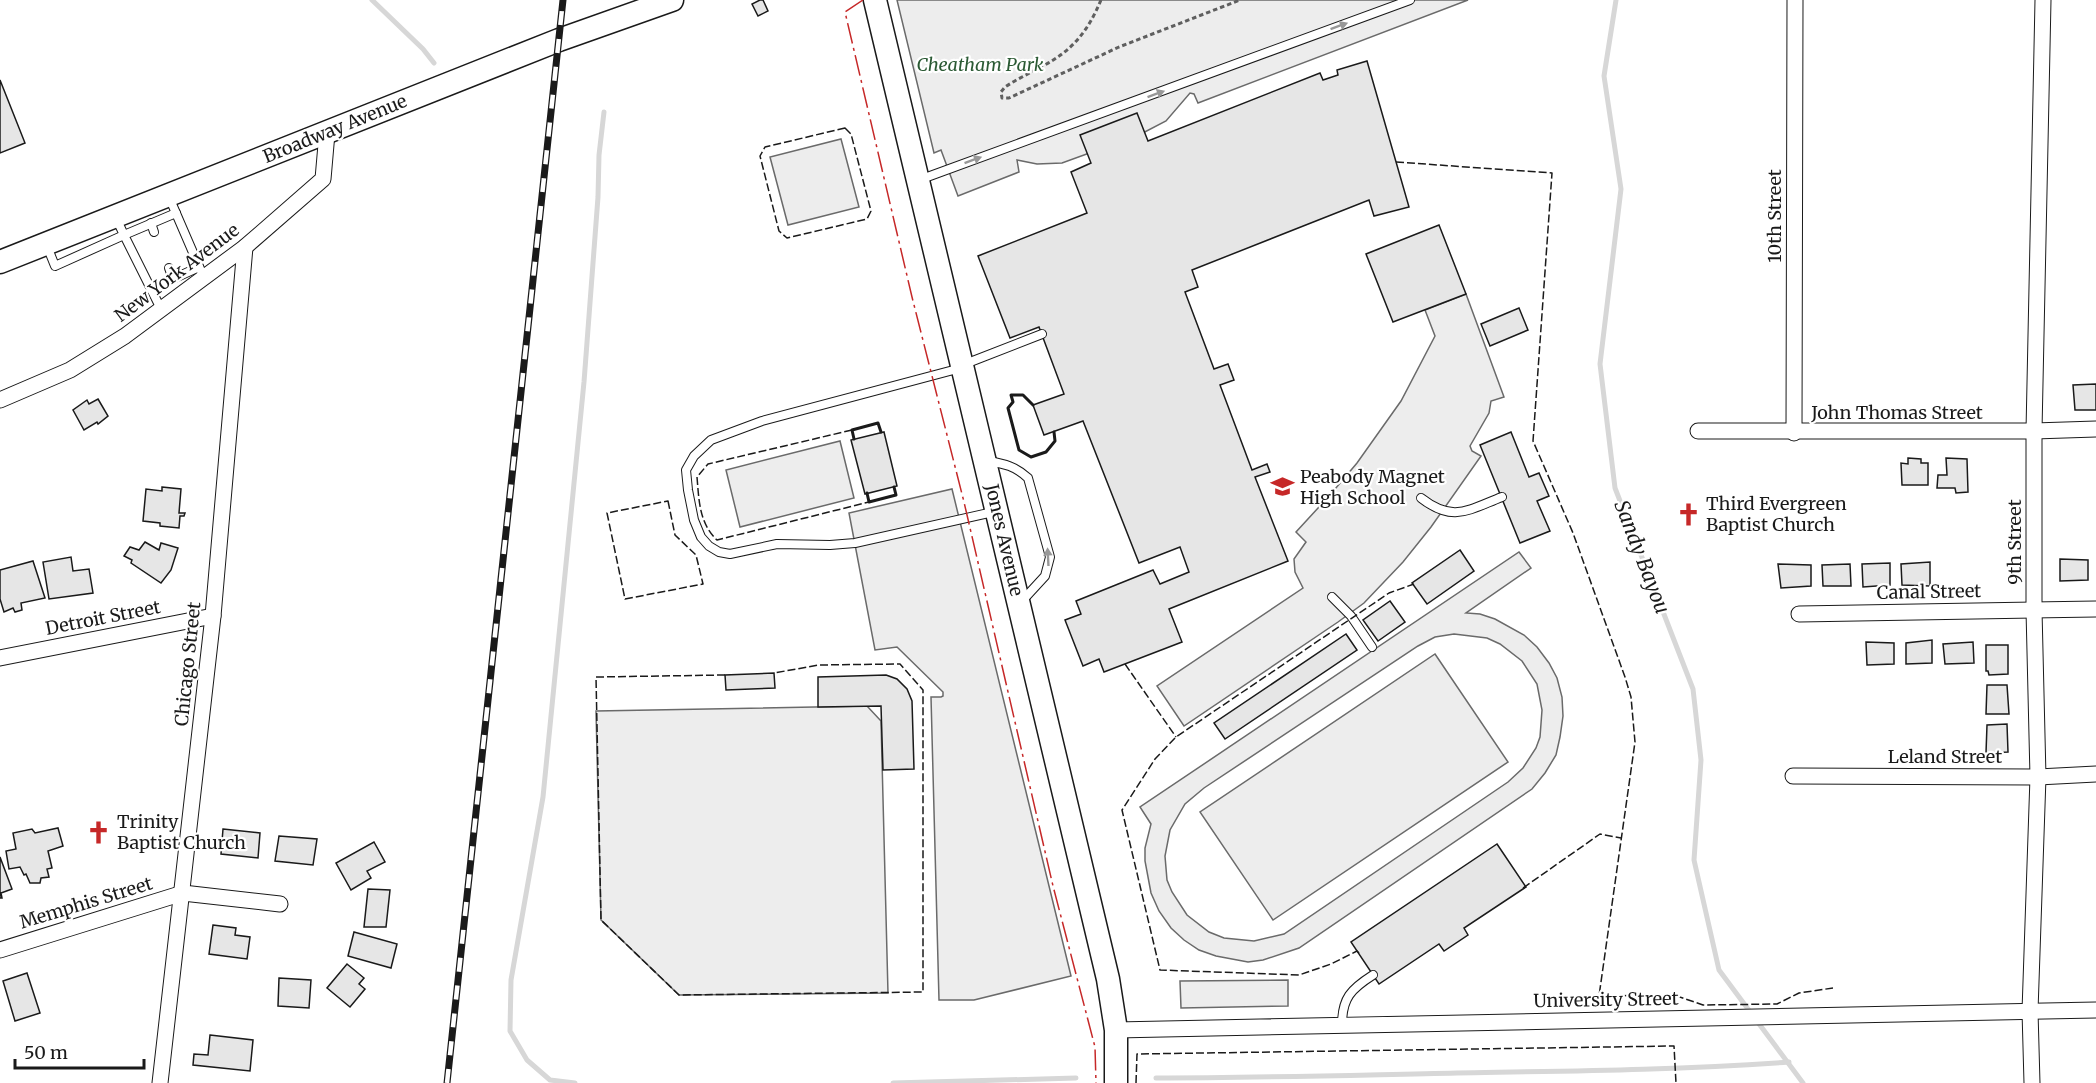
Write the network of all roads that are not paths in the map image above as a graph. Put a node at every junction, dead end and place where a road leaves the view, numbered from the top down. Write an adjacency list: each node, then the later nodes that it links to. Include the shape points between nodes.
1 (672, 0): 6 (street, Broadway Avenue, via 559,40)
2 (875, 0): 7 (street, Jones Avenue)
3 (1410, 0): 7 (lane, one-way to 3)
4 (1795, 0): 25 (street, 10th Street)
5 (2043, 0): 24 (street, 9th Street)
6 (327, 133): 8 (street, Broadway Avenue); 12 (street, New York Avenue, via 323,179)
7 (918, 180): 20 (street, Jones Avenue)
8 (173, 204): 9 (lane); 10 (street, Broadway Avenue); 15 (lane)
9 (151, 223): 10 (lane); 11 (lane)
10 (120, 226): 13 (street, Broadway Avenue, via 46,244); 17 (lane)
11 (154, 232)
12 (245, 247): 15 (street, New York Avenue); 35 (street, Chicago Street)
13 (0, 262)
14 (169, 268): 16 (lane)
15 (201, 273): 16 (lane); 18 (street, New York Avenue)
16 (173, 279): 17 (lane)
17 (151, 289): 18 (lane)
18 (161, 309): 21 (street, New York Avenue, via 70,370)
19 (1042, 334): 20 (lane)
20 (962, 366): 26 (street, Jones Avenue); 29 (lane, via 711,440 686,470 693,520 709,546 730,554 777,544 855,543)
21 (0, 400)
22 (2096, 429): 24 (street, John Thomas Street)
23 (1698, 431): 25 (street, John Thomas Street)
24 (2034, 431): 25 (street, John Thomas Street); 33 (street, 9th Street)
25 (1794, 433)
26 (985, 461): 29 (street, Jones Avenue); 31 (lane, one-way to 26, via 1045,576 1050,557 1028,478 1008,464)
27 (1502, 497): 28 (lane, via 1461,512 1446,513)
28 (1421, 498)
29 (997, 511): 31 (street, Jones Avenue)
30 (1332, 597): 36 (lane)
31 (1019, 604): 48 (street, Jones Avenue, via 1108,979)
32 (2096, 609): 33 (street, Canal Street)
33 (2034, 610): 34 (street, Canal Street); 40 (street, 9th Street)
34 (1799, 614)
35 (213, 616): 37 (street, Detroit Street); 41 (street, Chicago Street)
36 (1372, 646)
37 (0, 658)
38 (2096, 774): 40 (street, Leland Street)
39 (1793, 776): 40 (street, Leland Street)
40 (2038, 777): 46 (street, 9th Street)
41 (183, 893): 42 (street); 43 (street, Memphis Street); 49 (street, Chicago Street)
42 (280, 904)
43 (0, 950)
44 (1373, 975): 47 (lane, via 1346,999)
45 (2096, 1010): 46 (street, University Street)
46 (2030, 1011): 47 (street, University Street); 51 (street, 9th Street)
47 (1342, 1025): 48 (street, University Street)
48 (1116, 1030): 50 (street, Jones Avenue)
49 (160, 1083)
50 (1116, 1083)
51 (2032, 1083)

